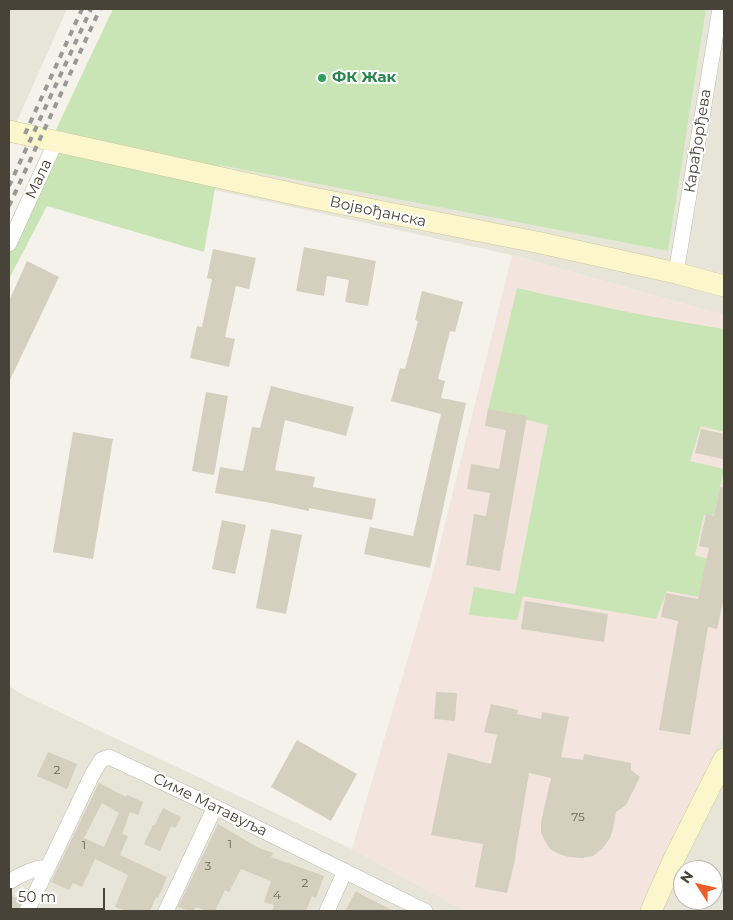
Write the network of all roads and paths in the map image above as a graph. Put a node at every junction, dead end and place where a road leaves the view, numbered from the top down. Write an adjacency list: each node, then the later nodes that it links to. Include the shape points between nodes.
1 (720, 9): 5 (street, Карађорђева)
2 (9, 131): 3 (street, Војвођанска)
3 (56, 141): 4 (street, Мала); 5 (street, Војвођанска, via 308,198 541,243)
4 (9, 244)
5 (676, 274): 6 (street, Војвођанска)
6 (724, 286)
7 (724, 758): 16 (street)
8 (215, 806): 9 (street, Симе Матавуља, via 109,757 104,758 92,775); 10 (street, Симе Матавуља); 13 (street)
9 (47, 868): 11 (street, via 28,871); 12 (street)
10 (345, 871): 14 (street); 15 (street, Симе Матавуља)
11 (9, 882)
12 (27, 911)
13 (166, 911)
14 (327, 911)
15 (425, 911)
16 (651, 911)

